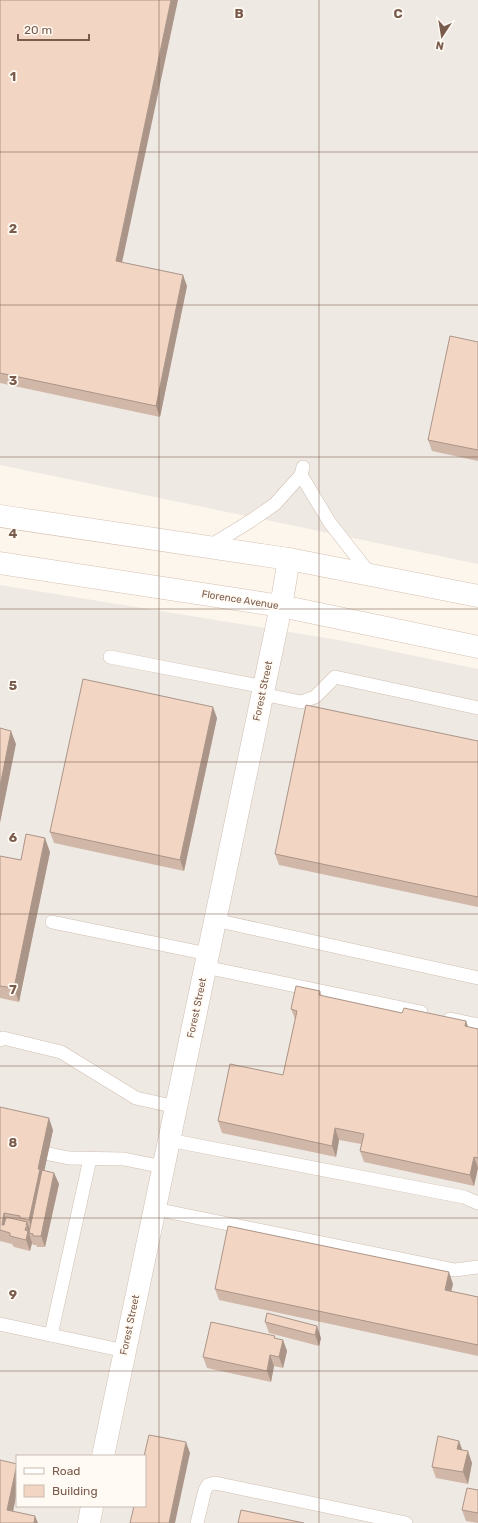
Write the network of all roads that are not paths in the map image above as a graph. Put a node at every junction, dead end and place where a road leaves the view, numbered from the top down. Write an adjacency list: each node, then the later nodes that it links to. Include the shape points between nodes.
1 (3, 518): 2 (main road)
2 (208, 547): 3 (main road); 5 (lane, via 275,504 302,471 330,523)
3 (289, 559): 5 (main road); 7 (main road, Forest Street)
4 (0, 563): 7 (main road, Florence Avenue)
5 (370, 574): 6 (main road)
6 (478, 596)
7 (281, 606): 8 (main road, Florence Avenue); 10 (main road, Forest Street)
8 (478, 647)
9 (110, 657): 10 (lane)
10 (263, 691): 11 (lane, via 301,702 315,697 335,677); 12 (main road, Forest Street)
11 (478, 708)
12 (215, 920): 14 (main road, Forest Street); 15 (lane)
13 (52, 922): 14 (lane)
14 (206, 960): 16 (lane); 18 (main road, Forest Street)
15 (478, 978)
16 (478, 1025)
17 (0, 1040): 18 (lane, via 3,1038 61,1052 136,1098)
18 (176, 1107): 19 (main road, Forest Street)
19 (169, 1140): 22 (main road, Forest Street); 23 (lane, via 464,1197)
20 (49, 1154): 21 (lane)
21 (90, 1159): 22 (lane, via 124,1160); 27 (lane)
22 (163, 1167): 24 (main road, Forest Street)
23 (478, 1203)
24 (154, 1208): 25 (lane, via 455,1270); 28 (main road, Forest Street)
25 (478, 1267)
26 (0, 1324): 27 (lane)
27 (51, 1335): 28 (lane)
28 (125, 1351): 29 (main road, Forest Street)
29 (103, 1455)
30 (92, 1507): 31 (main road)
31 (88, 1523)
32 (197, 1523): 33 (lane, via 205,1490 208,1485 215,1483)
33 (406, 1523)

